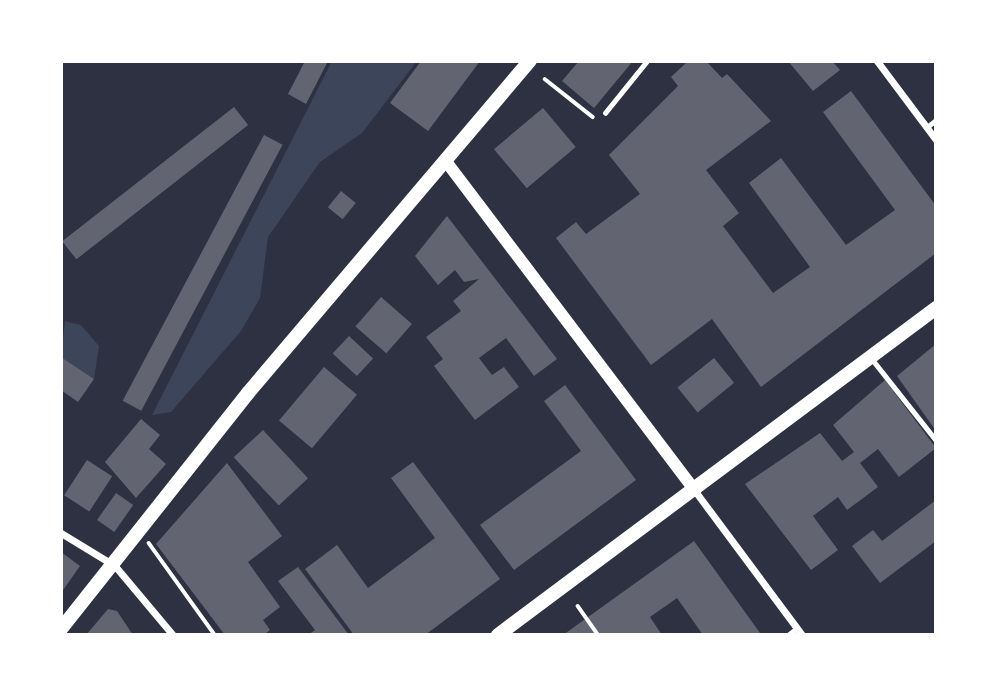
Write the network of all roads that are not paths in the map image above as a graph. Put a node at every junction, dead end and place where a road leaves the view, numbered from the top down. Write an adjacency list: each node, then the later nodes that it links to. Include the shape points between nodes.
1 (530, 61): 8 (main road)
2 (647, 61): 4 (lane)
3 (877, 61): 6 (street)
4 (605, 113)
5 (936, 120): 6 (lane)
6 (926, 128): 7 (street)
7 (936, 140)
8 (448, 164): 12 (street); 14 (main road, via 401,210)
9 (936, 308): 10 (main road)
10 (871, 358): 11 (lane); 12 (main road)
11 (936, 440)
12 (695, 491): 16 (street); 18 (main road)
13 (61, 533): 14 (street)
14 (115, 566): 15 (main road); 17 (street)
15 (61, 629)
16 (799, 631): 19 (lane)
17 (173, 635)
18 (498, 635)
19 (788, 635)

